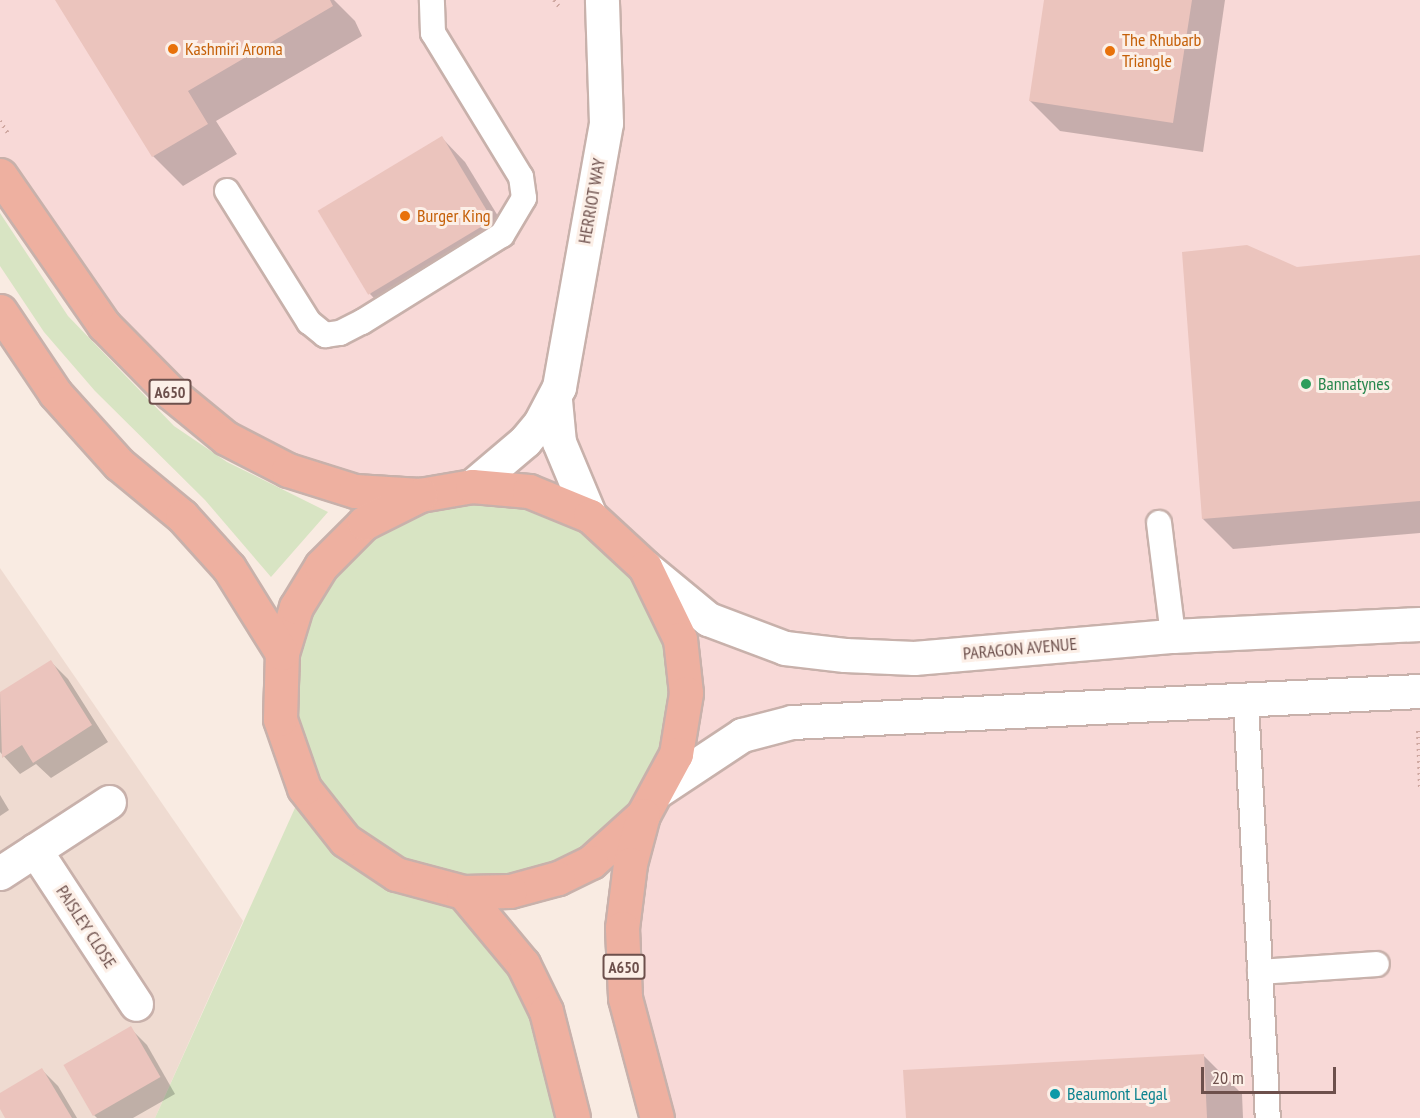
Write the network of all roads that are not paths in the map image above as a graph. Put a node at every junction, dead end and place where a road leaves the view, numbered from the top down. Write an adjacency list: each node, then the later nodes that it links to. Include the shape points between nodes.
1 (432, 0): 4 (lane, via 433,33 521,177 524,198 502,235 362,322 340,333 325,335 309,322)
2 (602, 0): 6 (street, HERRIOT WAY, via 606,123)
3 (0, 175): 8 (highway, A650, via 104,325 171,393 226,438 288,470 355,491)
4 (227, 191)
5 (0, 311): 14 (highway, via 55,393 119,464 182,516 229,568)
6 (555, 400): 7 (street, HERRIOT WAY, via 525,441); 9 (street, HERRIOT WAY, via 559,442)
7 (472, 486): 8 (highway); 9 (highway, via 529,491)
8 (420, 495): 14 (highway, via 364,523 321,566 296,608)
9 (590, 516): 11 (highway)
10 (1159, 523): 13 (lane)
11 (645, 567): 13 (street, PARAGON AVENUE, via 708,619 785,648 914,658); 18 (highway, via 680,639 686,693 676,754)
12 (1420, 624): 13 (street, PARAGON AVENUE)
13 (1173, 636)
14 (282, 653): 21 (highway, via 280,719 304,788 345,840 396,874)
15 (1418, 692): 16 (street)
16 (1246, 702): 18 (street, via 792,722 742,735); 23 (lane)
17 (109, 802): 19 (street)
18 (651, 802): 21 (highway, via 591,862 558,878 510,891); 26 (highway, A650, via 630,864 622,928 625,998)
19 (35, 850): 20 (street); 24 (street, PAISLEY CLOSE)
20 (0, 873)
21 (463, 892): 25 (highway, via 523,964 546,1011)
22 (1377, 963): 23 (lane)
23 (1260, 972): 27 (lane)
24 (136, 1004)
25 (573, 1118)
26 (657, 1118)
27 (1268, 1118)

